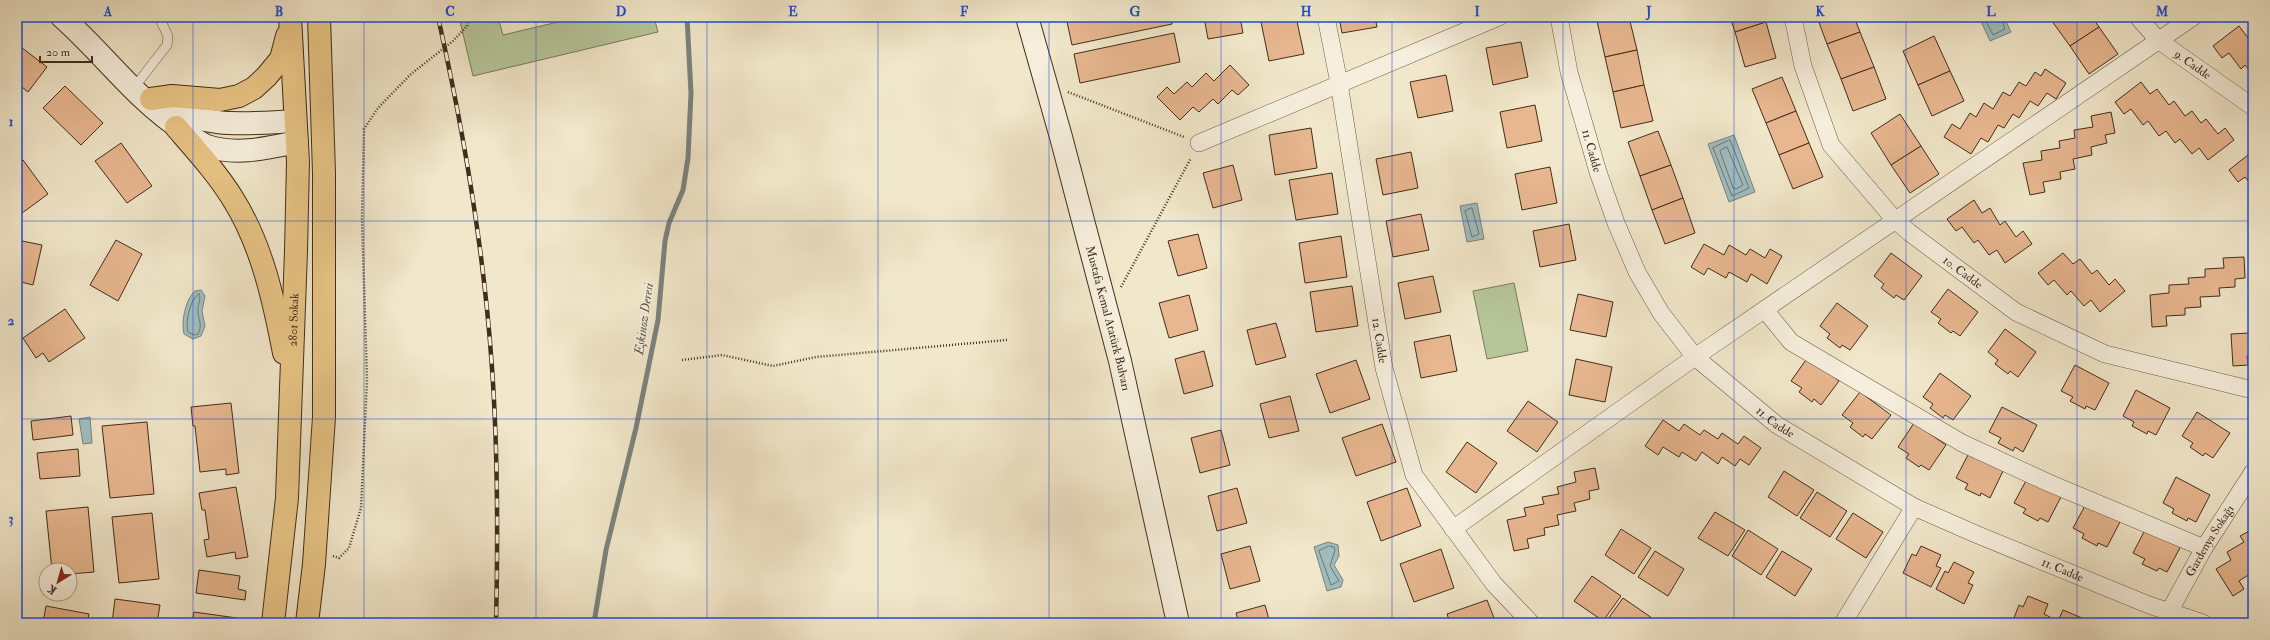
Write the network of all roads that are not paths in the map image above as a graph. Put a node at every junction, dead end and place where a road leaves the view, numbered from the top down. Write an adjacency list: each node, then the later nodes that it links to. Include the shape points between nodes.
1 (62, 17): 14 (street)
2 (159, 17): 14 (lane, via 168,36 167,45)
3 (319, 17): 17 (main road)
4 (1027, 17): 34 (street, Mustafa Kemal Atatürk Bulvarı, via 1120,361)
5 (1326, 17): 13 (street, 12. Cadde)
6 (1499, 17): 13 (street)
7 (1559, 17): 23 (street, 11. Cadde, via 1569,72 1598,172 1616,223 1637,272 1661,313)
8 (1793, 17): 21 (street, 10. Cadde, via 1803,66 1831,145)
9 (2138, 17): 12 (street, 9. Cadde)
10 (2193, 17): 12 (street)
11 (290, 20): 15 (main road, via 281,59 254,88 239,96 220,100 172,96); 19 (main road, 2801 Sokak)
12 (2158, 40): 16 (street, 9. Cadde); 21 (street)
13 (1339, 83): 20 (street); 29 (street, 12. Cadde, via 1384,368 1414,475)
14 (132, 90): 15 (street); 18 (street)
15 (152, 99): 19 (street, via 176,112 206,121)
16 (2253, 107)
17 (323, 114): 19 (main road, via 317,127); 26 (main road)
18 (176, 127): 19 (street, via 205,146 222,150 265,149); 24 (main road, via 216,173 234,200 256,247 274,304)
19 (300, 133): 24 (main road, 2801 Sokak); 26 (main road, via 311,146 313,347)
20 (1199, 143)
21 (1895, 220): 22 (street); 25 (street, 10. Cadde, via 2016,312 2105,354)
22 (1765, 310): 23 (street); 30 (street, via 1791,342 1962,443 2049,483)
23 (1696, 358): 28 (street, 11. Cadde, via 1777,425); 29 (street)
24 (292, 390): 32 (main road, 2801 Sokak, via 287,498)
25 (2253, 390)
26 (324, 417): 33 (main road, via 314,564)
27 (2253, 472): 30 (street, Gardenya Sokağı)
28 (1914, 507): 31 (street, 11. Cadde); 36 (street)
29 (1453, 529): 35 (street, 12. Cadde, via 1494,584)
30 (2204, 548): 31 (street, Gardenya Sokağı)
31 (2169, 612): 37 (street, 11. Cadde)
32 (273, 623)
33 (307, 623)
34 (1178, 623)
35 (1531, 623)
36 (1843, 623)
37 (2203, 623)

